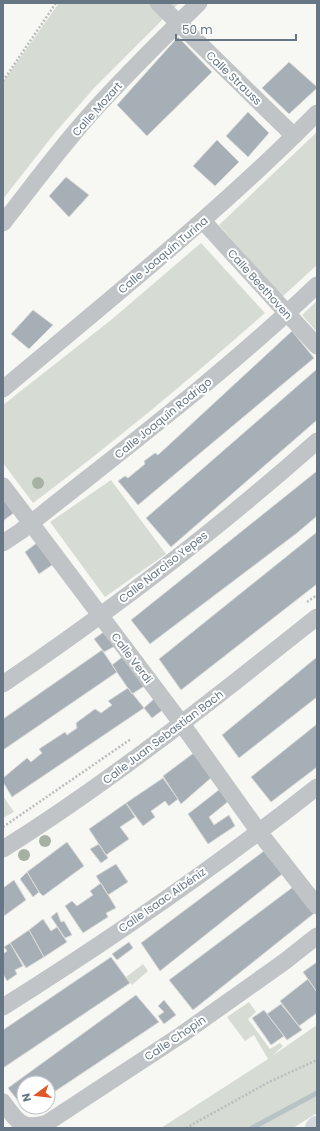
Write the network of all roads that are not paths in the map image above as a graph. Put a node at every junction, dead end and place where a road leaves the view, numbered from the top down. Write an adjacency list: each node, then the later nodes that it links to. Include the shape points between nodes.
1 (158, 3): 3 (street, Calle Strauss)
2 (199, 3): 3 (street, Calle Mozart)
3 (178, 24): 5 (street, Calle Strauss); 7 (street, Calle Mozart, via 94,110)
4 (317, 113): 5 (street, Calle Joaquín Turina)
5 (294, 136): 6 (street, Calle Joaquín Turina)
6 (203, 221): 9 (street, Calle Beethoven); 11 (street, Calle Joaquín Turina)
7 (3, 223)
8 (317, 285): 9 (street, Calle Joaquín Rodrigo)
9 (286, 314): 10 (street, Calle Beethoven); 14 (street, Calle Joaquín Rodrigo, via 141,436)
10 (317, 346)
11 (3, 389)
12 (317, 441): 16 (street, Calle Narciso Yepes, via 179,556)
13 (3, 486): 14 (street, Calle Verdi)
14 (31, 523): 15 (street, Calle Joaquín Rodrigo); 16 (street, Calle Verdi)
15 (3, 543)
16 (100, 616): 18 (street, Calle Narciso Yepes); 19 (street, Calle Verdi)
17 (317, 617): 19 (street, Calle Juan Sebastian Bach)
18 (3, 684)
19 (182, 724): 21 (street, Calle Verdi); 22 (street, Calle Juan Sebastian Bach, via 132,762)
20 (317, 787): 21 (street, Calle Isaac Albéniz)
21 (260, 832): 23 (street); 25 (street, Calle Isaac Albéniz, via 99,945)
22 (3, 849)
23 (317, 906)
24 (317, 936): 26 (street, Calle Chopin, via 187,1030 47,1123 35,1127 26,1126 16,1120)
25 (3, 1007)
26 (3, 1102)

